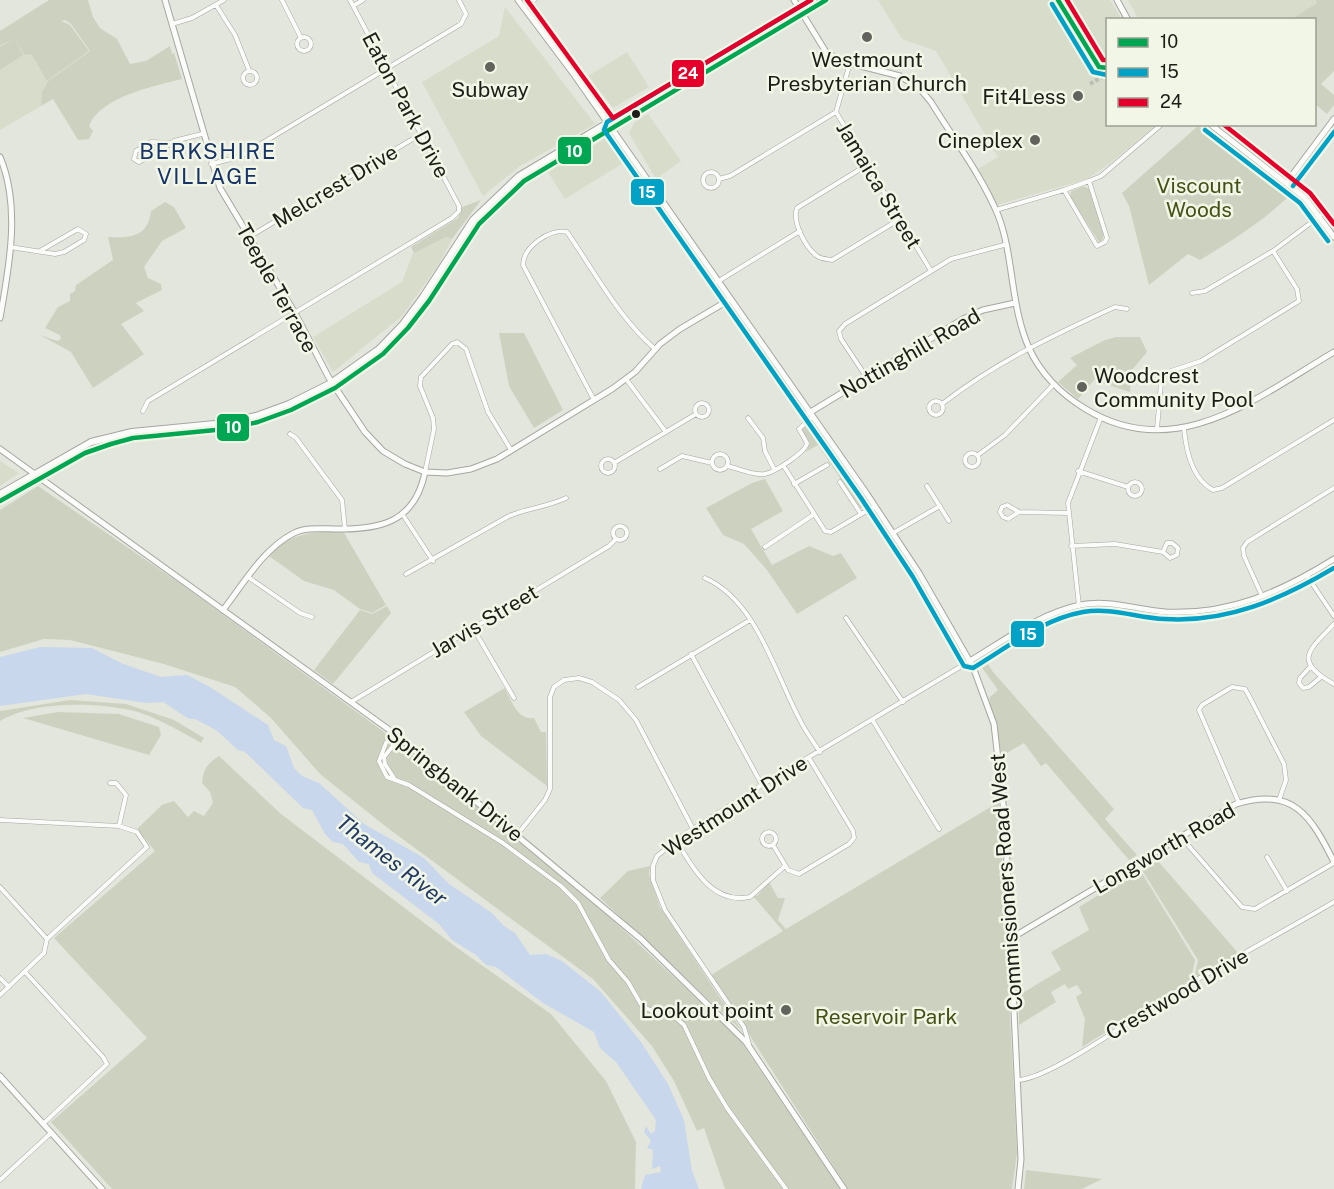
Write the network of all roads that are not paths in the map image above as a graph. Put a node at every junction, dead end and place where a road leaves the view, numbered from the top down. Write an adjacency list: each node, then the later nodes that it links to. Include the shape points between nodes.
1 (165, 0): 18 (street, Teeple Terrace)
2 (224, 0): 13 (street)
3 (282, 0): 19 (street)
4 (350, 0): 14 (street, Eaton Park Drive)
5 (363, 0): 14 (street)
6 (459, 0): 21 (street, via 466,14 461,24)
7 (518, 0): 15 (street, Commissioners Road West)
8 (534, 0): 15 (street)
9 (794, 0): 16 (street)
10 (813, 0): 16 (main road)
11 (826, 0): 16 (main road)
12 (1117, 0): 17 (street)
13 (216, 5): 18 (street); 22 (street, via 235,35)
14 (353, 6): 21 (street, Eaton Park Drive)
15 (523, 7): 25 (street, Commissioners Road West)
16 (801, 11): 20 (street, via 826,52); 25 (main road)
17 (1127, 18)
18 (172, 24): 28 (street, Teeple Terrace)
19 (301, 38)
20 (850, 63): 23 (street, Jamaica Street); 38 (street, via 900,76 920,89)
21 (386, 67): 29 (street, Eaton Park Drive); 32 (street, via 239,157)
22 (249, 70)
23 (836, 112): 33 (street, Jamaica Street); 34 (street)
24 (1334, 119): 36 (street)
25 (609, 125): 49 (street, Commissioners Road West); 62 (main road, via 499,201 408,328 383,354)
26 (1160, 126): 35 (street, via 1101,176)
27 (1213, 126): 36 (street)
28 (202, 134): 30 (street); 32 (street, Teeple Terrace)
29 (421, 134): 42 (street, Melcrest Drive); 54 (street, Eaton Park Drive, via 459,211)
30 (172, 143): 30 (street, via 147,159 134,159 136,150 151,142)
31 (0, 157): 45 (street, via 9,189)
32 (210, 164): 42 (street, Teeple Terrace, via 219,188)
33 (867, 165): 40 (street, Jamaica Street); 41 (street, via 797,208 794,216)
34 (719, 179): 34 (street, via 709,173 704,183 713,188)
35 (1089, 181): 37 (street); 37 (street, via 1107,238 1097,246)
36 (1287, 182): 39 (street)
37 (1064, 190): 38 (street)
38 (995, 210): 44 (street)
39 (1320, 216): 43 (street); 47 (street)
40 (900, 219): 41 (street, via 832,260 815,254); 48 (street, Jamaica Street)
41 (800, 231): 49 (street)
42 (249, 237): 54 (street, Teeple Terrace)
43 (1334, 237)
44 (1004, 245): 48 (street, via 970,252); 52 (street)
45 (9, 247): 46 (street); 55 (street)
46 (40, 251): 46 (street, via 63,252 84,240 86,234 78,229)
47 (1273, 251): 50 (street, via 1205,291); 72 (street, via 1299,301 1201,361 1166,373 1161,383)
48 (931, 272): 60 (street, via 839,330)
49 (717, 282): 51 (street, Commissioners Road West)
50 (1192, 293)
51 (729, 300): 57 (street, via 681,329); 67 (street, Commissioners Road West)
52 (1015, 303): 56 (street); 60 (street, Nottinghill Road, via 963,319)
53 (1127, 309): 56 (street, via 1106,311)
54 (295, 313): 62 (street, Teeple Terrace); 65 (street, via 148,401)
55 (0, 318)
56 (1029, 347): 61 (street); 64 (street, via 981,374)
57 (656, 350): 59 (street); 63 (street, via 624,315 567,232 551,233 528,249 523,265)
58 (1334, 353): 71 (street, via 1230,413)
59 (626, 378): 63 (street); 73 (street)
60 (867, 378): 67 (street, Nottinghill Road)
61 (1054, 383): 68 (street, via 1074,402); 77 (street, via 1005,435)
62 (333, 385): 86 (street, Teeple Terrace, via 383,451); 87 (main road, via 289,404 225,423 109,437 79,447); 88 (main road, via 291,410 258,422 111,444)
63 (594, 400): 76 (street)
64 (942, 404)
65 (143, 411)
66 (696, 414): 73 (street)
67 (811, 415): 84 (street, via 799,429 807,447); 97 (street, Commissioners Road West)
68 (1101, 417): 72 (street, via 1134,428); 85 (street)
69 (748, 418): 84 (street, via 763,438)
70 (1334, 420): 71 (street, via 1213,490 1187,455)
71 (1184, 429): 72 (street)
72 (1157, 430)
73 (666, 432): 78 (street)
74 (290, 434): 105 (street, via 342,500)
75 (0, 449): 87 (street, Springbank Drive)
76 (511, 450): 86 (street, via 471,469); 86 (street, via 488,412 466,349 457,342 421,377 420,386 434,429)
77 (978, 455)
78 (614, 463)
79 (711, 463): 81 (street, via 718,470); 81 (street, via 714,455 722,454 728,460); 83 (street, via 682,456)
80 (827, 465): 90 (street)
81 (727, 466): 84 (street, via 760,473)
82 (785, 468): 90 (street)
83 (660, 469)
84 (774, 470)
85 (1078, 471): 92 (street); 100 (street)
86 (425, 472): 102 (street, via 418,495)
87 (33, 474): 88 (street, Springbank Drive); 94 (main road)
88 (39, 478): 96 (main road); 119 (street, Springbank Drive)
89 (840, 482): 101 (street)
90 (795, 484): 103 (street)
91 (927, 486): 98 (street)
92 (1128, 487)
93 (1334, 488): 117 (street, via 1247,542 1244,556)
94 (0, 494)
95 (566, 498): 112 (street, via 549,507 526,509 509,516)
96 (0, 501)
97 (875, 506): 101 (street); 106 (street, Commissioners Road West)
98 (940, 506): 104 (street); 106 (street)
99 (1019, 512): 99 (street, via 1008,519 1000,512 1007,505); 100 (street)
100 (1068, 513): 108 (street)
101 (861, 514): 103 (street, via 831,532 821,528)
102 (403, 515): 105 (street, via 385,524); 112 (street)
103 (813, 515): 109 (street)
104 (949, 521)
105 (345, 529): 115 (street, via 311,528 297,532 274,545)
106 (893, 533): 127 (street, Commissioners Road West)
107 (616, 539): 125 (street, Jarvis Street)
108 (1071, 546): 110 (street, via 1108,543); 118 (street)
109 (765, 547)
110 (1163, 552): 110 (street, via 1173,557 1178,548 1170,543)
111 (1334, 559): 114 (street)
112 (433, 561): 113 (street)
113 (406, 574)
114 (1307, 576): 117 (street); 120 (street)
115 (248, 577): 119 (street); 121 (street)
116 (705, 578): 123 (street, via 719,584)
117 (1262, 597): 118 (street, via 1194,612 1107,604)
118 (1079, 606): 127 (street, via 1031,624)
119 (224, 610): 133 (street, Springbank Drive)
120 (1334, 616)
121 (312, 617)
122 (846, 618): 134 (street)
123 (750, 620): 126 (street); 137 (street, via 769,649 800,721)
124 (1334, 624): 128 (street, via 1308,651)
125 (473, 628): 132 (street); 133 (street, Jarvis Street)
126 (691, 654): 131 (street); 140 (street)
127 (970, 661): 134 (street, Westmount Drive); 158 (street, Commissioners Road West, via 994,724 1000,764)
128 (1310, 667): 129 (street); 129 (street, via 1300,678 1303,688)
129 (1321, 676): 130 (street)
130 (1334, 684)
131 (638, 687)
132 (514, 698)
133 (351, 702): 136 (street, Springbank Drive)
134 (903, 702): 135 (street, Westmount Drive)
135 (873, 721): 137 (street, Westmount Drive); 146 (street)
136 (397, 736): 147 (street, Springbank Drive); 170 (street, via 386,743 380,761 387,777 409,784 478,827 561,886 578,903 609,960 642,1006 676,1018 684,1025 715,1088)
137 (820, 752): 138 (street, Westmount Drive)
138 (809, 758): 140 (street, Westmount Drive); 153 (street, via 854,838 799,874)
139 (110, 783): 144 (street, via 116,783 126,795)
140 (762, 785): 145 (street, Westmount Drive)
141 (1279, 800): 142 (street, Longworth Road, via 1254,798); 142 (street, via 1286,780 1284,764 1245,689 1232,687 1199,710); 152 (street, Longworth Road, via 1307,815)
142 (1239, 803): 148 (street, Longworth Road)
143 (0, 820): 144 (street)
144 (118, 826): 157 (street, via 136,832 147,847)
145 (693, 829): 147 (street, via 629,710 592,682 579,678 564,680 554,687 550,697 550,789); 149 (street, Westmount Drive)
146 (939, 830)
147 (517, 835): 163 (street, Springbank Drive, via 641,939)
148 (1181, 837): 155 (street, via 1248,910); 158 (street, Longworth Road)
149 (676, 840): 153 (street, via 703,882 725,894 750,897); 163 (street, Westmount Drive, via 657,856 653,866 658,896 744,1027)
150 (773, 845): 153 (street)
151 (1267, 857): 155 (street)
152 (1334, 862): 155 (street)
153 (785, 866)
154 (0, 887): 157 (street)
155 (1287, 891)
156 (1334, 902): 165 (street, Crestwood Drive, via 1174,993 1053,1068 1030,1080)
157 (46, 939): 159 (street, via 44,953)
158 (1010, 939): 165 (street, Commissioners Road West)
159 (26, 973): 161 (street); 166 (street, via 107,1064)
160 (0, 978): 161 (street)
161 (9, 987): 162 (street)
162 (0, 995)
163 (750, 1047): 171 (street, Springbank Drive)
164 (0, 1076): 166 (street)
165 (1018, 1080): 172 (street, Commissioners Road West)
166 (43, 1124): 167 (street)
167 (51, 1133): 168 (street); 169 (street)
168 (0, 1180)
169 (102, 1189)
170 (786, 1189)
171 (844, 1189)
172 (1018, 1189)

